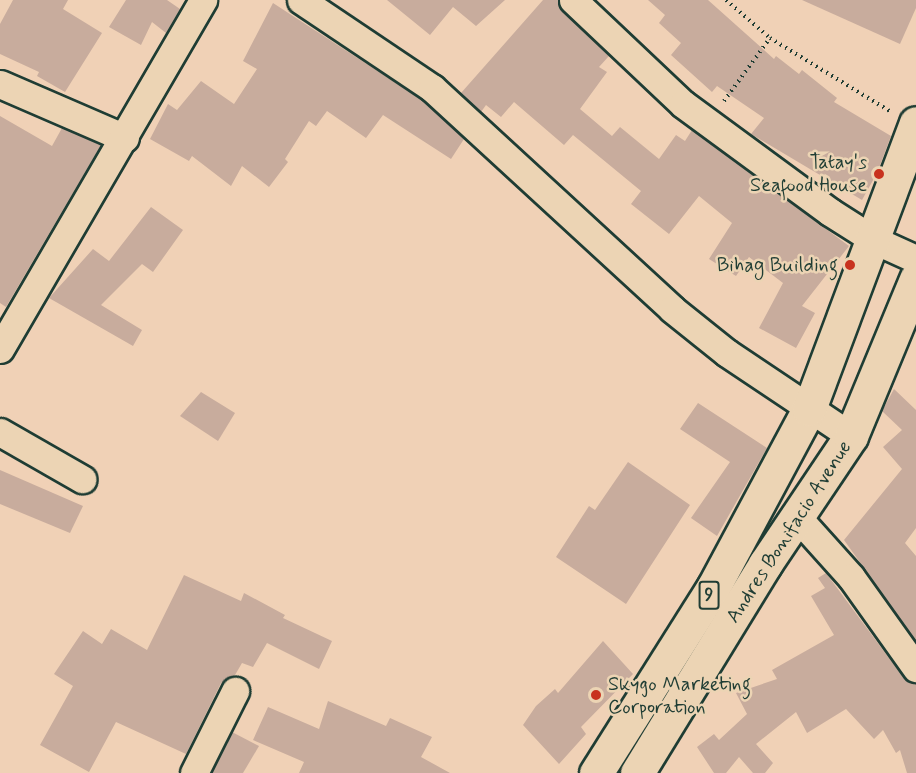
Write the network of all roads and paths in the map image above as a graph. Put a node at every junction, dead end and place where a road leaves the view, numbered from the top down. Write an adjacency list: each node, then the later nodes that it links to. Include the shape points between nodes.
1 (203, 0): 9 (street)
2 (301, 0): 14 (street, via 432,88 672,309)
3 (573, 0): 7 (street, via 648,73)
4 (726, 0): 5 (path)
5 (770, 38): 7 (path); 8 (path)
6 (0, 84): 9 (street)
7 (709, 122): 10 (street)
8 (916, 125): 10 (highway, Andres Bonifacio Avenue / 9)
9 (124, 138): 13 (street)
10 (874, 240): 11 (street); 14 (highway, Andres Bonifacio Avenue / 9)
11 (916, 259)
12 (915, 288): 16 (highway, Andres Bonifacio Avenue / 9)
13 (0, 349)
14 (809, 409): 16 (street); 22 (highway, Andres Bonifacio Avenue / 9, via 713,588)
15 (0, 432): 17 (street)
16 (851, 436): 18 (highway, Andres Bonifacio Avenue / 9)
17 (82, 479)
18 (798, 518): 19 (street, via 851,577); 23 (highway, Andres Bonifacio Avenue / 9)
19 (916, 668)
20 (235, 690): 21 (street)
21 (194, 773)
22 (596, 773)
23 (637, 773)

